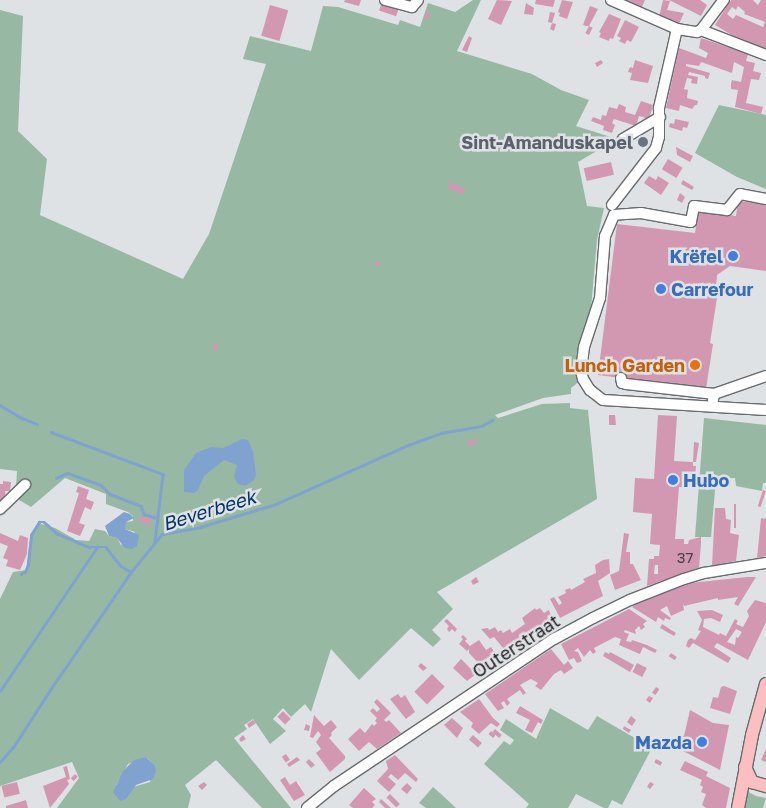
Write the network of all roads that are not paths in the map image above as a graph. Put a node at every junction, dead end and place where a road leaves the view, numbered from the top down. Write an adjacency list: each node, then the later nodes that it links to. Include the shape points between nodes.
1 (385, 0): 2 (street, via 412,7)
2 (418, 0)
3 (610, 0): 5 (street)
4 (724, 0): 6 (street)
5 (677, 29): 6 (street); 8 (street, via 659,108)
6 (701, 30): 7 (street)
7 (766, 55)
8 (660, 117): 9 (street); 11 (street, via 656,148)
9 (623, 139)
10 (766, 199): 15 (street, via 740,194 727,210 694,206 691,222 642,213 614,215 605,236 600,298 584,346 583,379 590,390 603,400)
11 (612, 205)
12 (766, 376): 14 (street)
13 (621, 378): 14 (street, via 626,384)
14 (714, 394): 15 (street)
15 (712, 406): 16 (street)
16 (766, 410)
17 (25, 485): 18 (street)
18 (0, 509)
19 (766, 563): 23 (street, Outerstraat, via 698,575 630,600 593,618 554,639 334,786)
20 (766, 684): 21 (main road)
21 (745, 767): 22 (main road, via 752,782); 24 (main road)
22 (766, 786)
23 (307, 808)
24 (738, 808)

